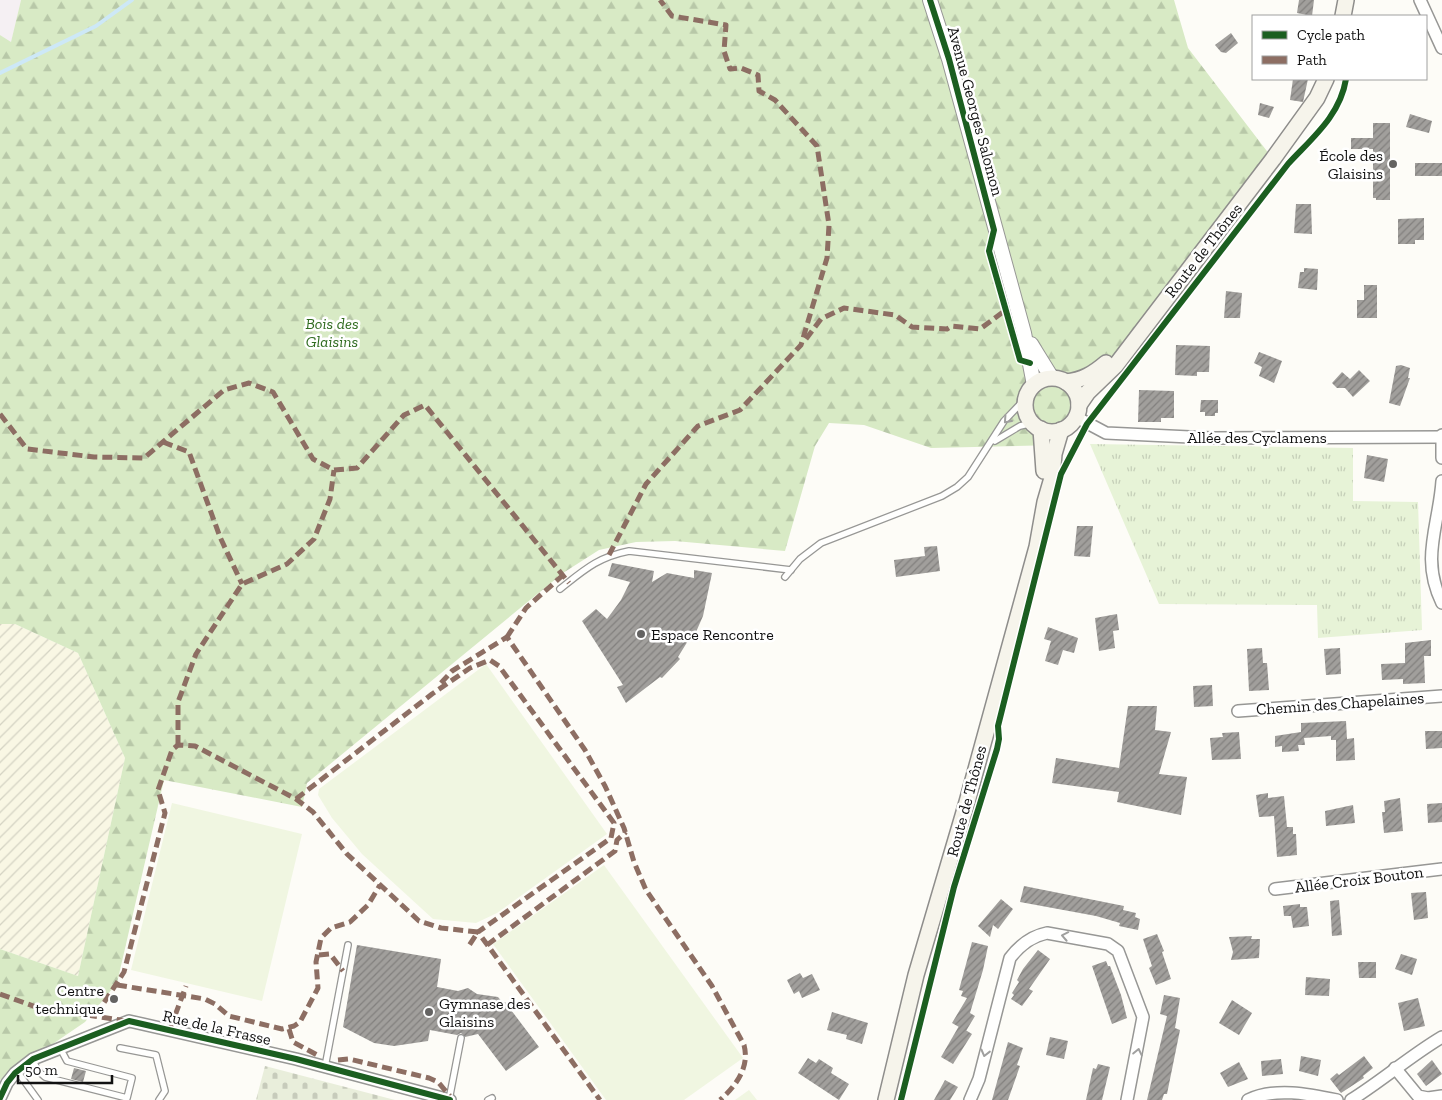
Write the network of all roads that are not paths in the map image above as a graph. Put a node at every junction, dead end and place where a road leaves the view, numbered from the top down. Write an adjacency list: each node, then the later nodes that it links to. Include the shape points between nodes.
1 (930, 0): 9 (street, Avenue Georges Salomon)
2 (1346, 0): 4 (main road)
3 (1420, 0): 5 (street)
4 (1343, 15)
5 (1442, 46)
6 (1326, 80): 8 (main road, Route de Thônes, via 1317,98)
7 (1336, 80): 8 (main road, Route de Thônes, via 1313,121)
8 (1273, 158): 10 (main road, Route de Thônes)
9 (1024, 333): 11 (street, Avenue Georges Salomon); 12 (street, Avenue Georges Salomon)
10 (1133, 342): 11 (main road, Route de Thônes, via 1092,375 1078,381); 13 (main road, Route de Thônes, via 1116,365 1088,392)
11 (1059, 380): 12 (main road); 13 (main road, via 1073,388)
12 (1030, 392): 14 (main road, via 1026,412); 17 (lane, one-way to 17, via 1004,421)
13 (1077, 411): 15 (main road, via 1067,427); 16 (street, Allée des Cyclamens, via 1106,433 1211,438)
14 (1037, 426): 15 (main road, via 1051,431); 17 (lane, via 1006,432); 20 (main road, Route de Thônes)
15 (1060, 430): 20 (main road, Route de Thônes, via 1052,478)
16 (1442, 436): 18 (street)
17 (991, 444): 21 (lane, via 968,477 950,492 821,543)
18 (1442, 458)
19 (1442, 481): 24 (street, via 1431,544 1433,580)
20 (1044, 502): 43 (main road, Route de Thônes, via 1037,547 916,975)
21 (791, 570): 22 (lane); 23 (lane, via 629,551 609,555)
22 (785, 577)
23 (560, 589)
24 (1442, 603)
25 (1442, 696): 26 (street, Chemin des Chapelaines)
26 (1238, 711)
27 (1442, 869): 28 (street, Allée Croix Bouton)
28 (1275, 889)
29 (348, 945): 35 (lane)
30 (1442, 1037): 36 (street)
31 (461, 1038): 42 (lane)
32 (60, 1048): 34 (street, Rue de la Frasse); 34 (lane, via 67,1062 132,1078 127,1098 45,1077); 35 (street, Rue de la Frasse, via 129,1021)
33 (120, 1048): 41 (lane, via 156,1054 165,1091)
34 (33, 1060): 37 (street, Rue de la Frasse)
35 (325, 1067): 42 (street, Rue de la Frasse)
36 (1396, 1068): 38 (street, via 1418,1096); 48 (street)
37 (17, 1071): 39 (street, Rue de la Frasse, via 6,1083); 40 (lane)
38 (1442, 1096)
39 (0, 1098)
40 (38, 1100)
41 (158, 1100)
42 (449, 1100)
43 (886, 1100)
44 (970, 1100): 45 (street, one-way to 44, via 1143,1018 1118,951 1108,944 1048,933 1022,945 1010,958 979,1079)
45 (1128, 1100)
46 (1248, 1100): 47 (street, via 1274,1093)
47 (1337, 1100)
48 (1351, 1100)

